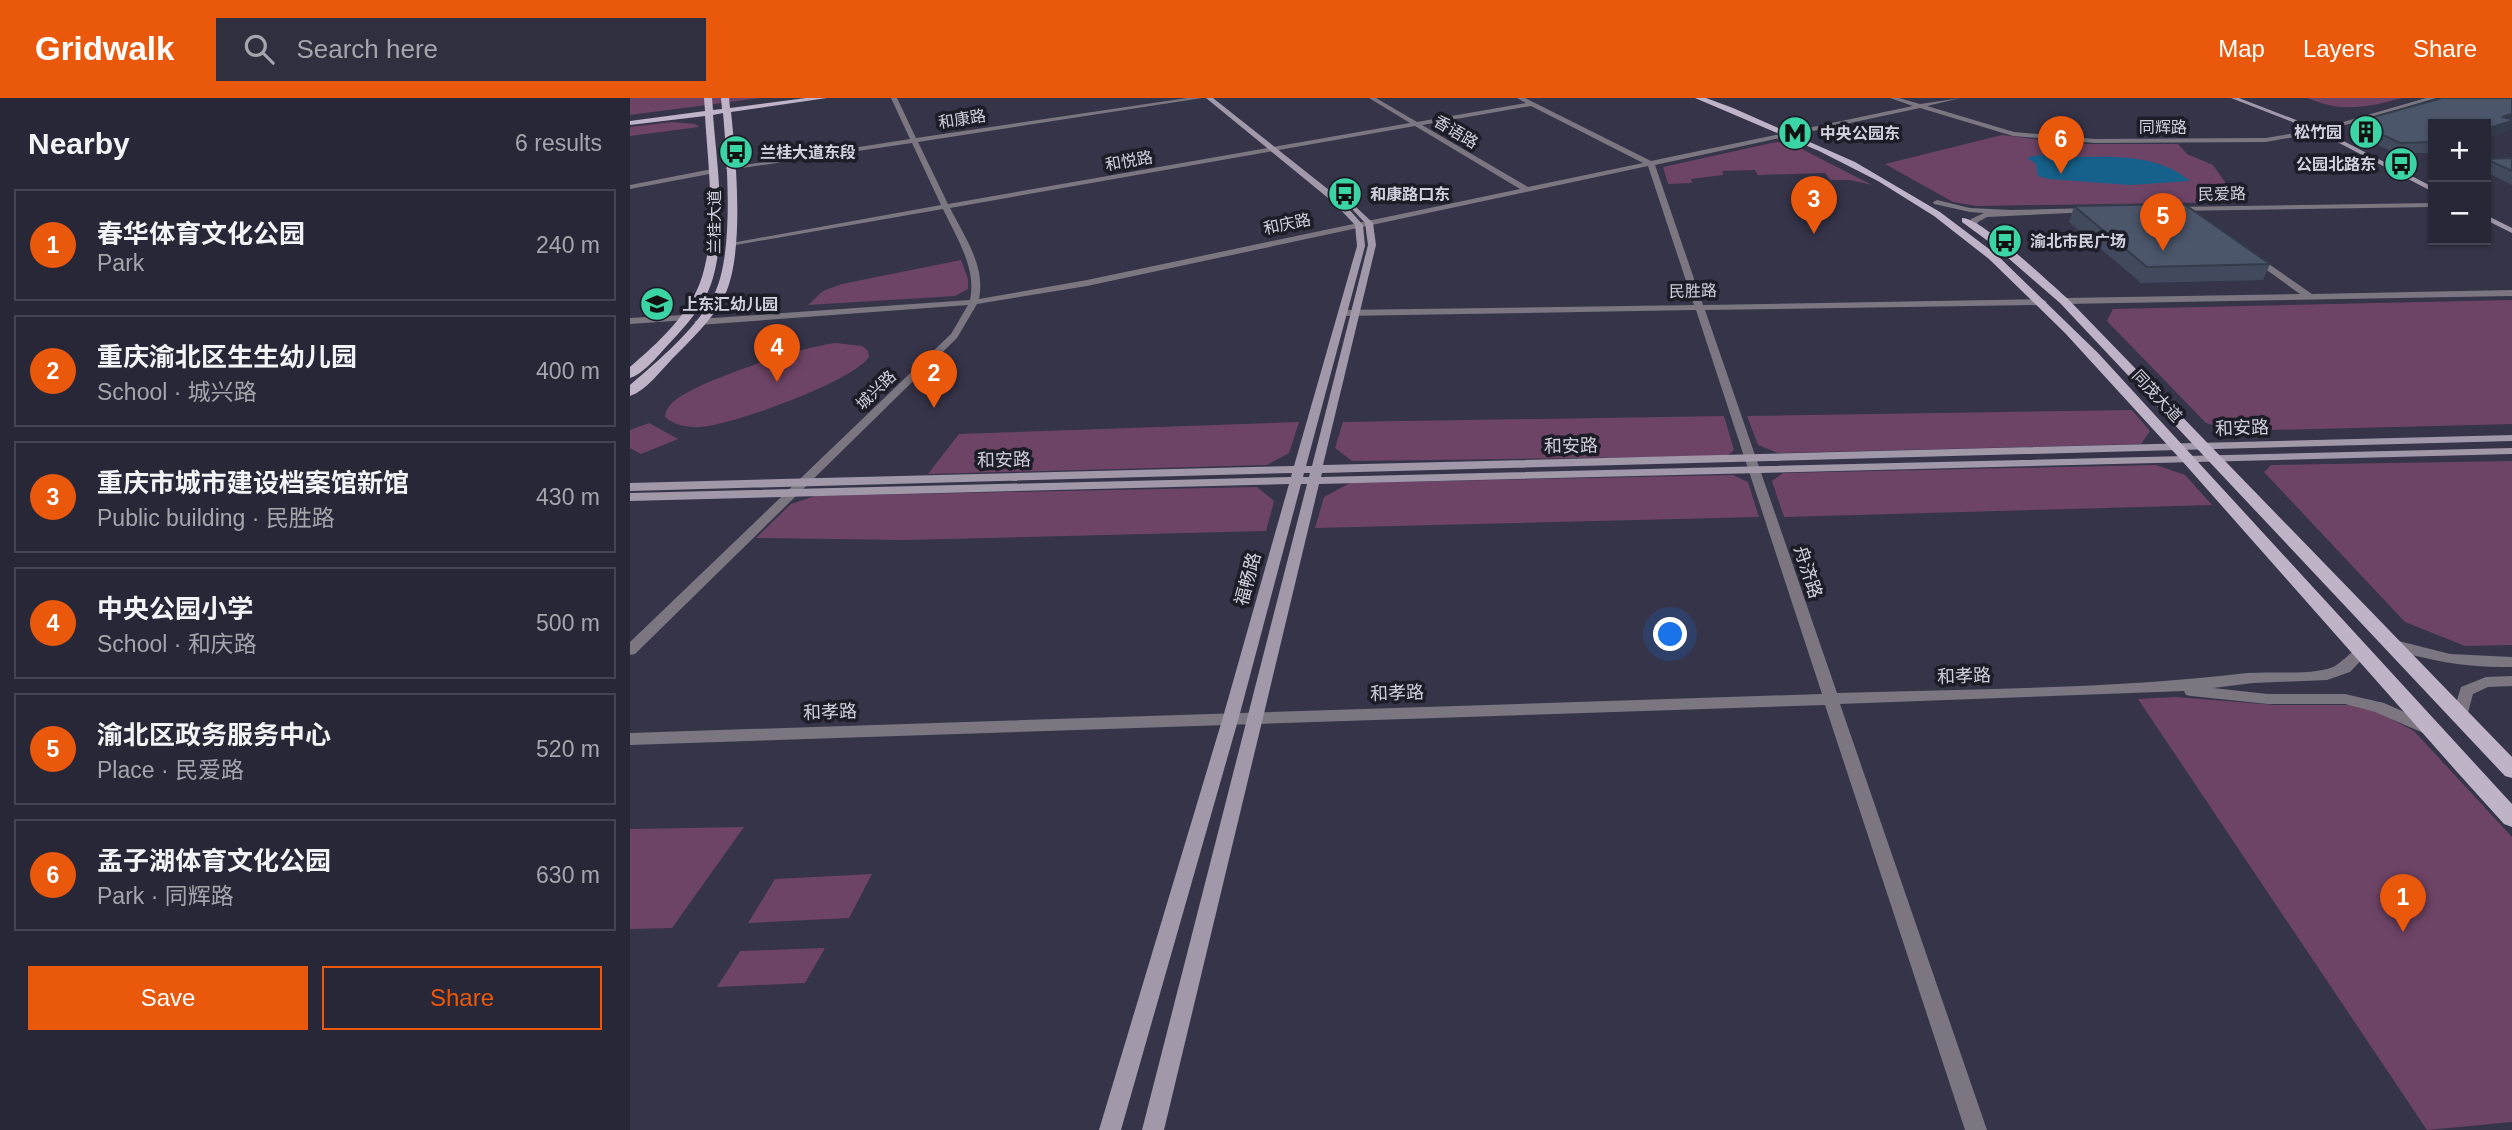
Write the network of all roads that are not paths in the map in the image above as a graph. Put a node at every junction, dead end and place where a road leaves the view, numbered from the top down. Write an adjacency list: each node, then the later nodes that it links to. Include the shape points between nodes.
1 (736, 98): 17 (main road)
2 (791, 98): 20 (main road)
3 (823, 98): 17 (main road)
4 (894, 98): 29 (street)
5 (1199, 98): 29 (street, 和康路)
6 (1209, 98): 30 (main road)
7 (1219, 98): 30 (main road)
8 (1372, 98): 24 (street, 香语路)
9 (1699, 98): 28 (main road, 同茂大道)
10 (1713, 98): 28 (main road, 同茂大道)
11 (1894, 98): 21 (street, 同辉路)
12 (1942, 98): 21 (street, 和庆路)
13 (1958, 98): 21 (street, 和庆路)
14 (2234, 98): 27 (main road)
15 (2245, 98): 27 (main road)
16 (2433, 98): 27 (street, 同辉路)
17 (776, 101): 20 (main road); 25 (main road)
18 (1526, 101): 24 (street, 和悦路); 31 (street)
19 (707, 104): 20 (main road); 22 (main road); 23 (main road); 26 (main road, 兰桂大道)
20 (726, 105): 25 (main road, 兰桂大道)
21 (1915, 105): 27 (street, 同辉路, via 2013,134 2068,140 2266,140); 28 (street, 和庆路)
22 (633, 120): 23 (main road)
23 (649, 121): 26 (main road, via 693,120)
24 (1416, 124): 30 (street, 和悦路); 37 (street, 香语路)
25 (726, 125): 32 (main road, 兰桂大道)
26 (711, 127): 33 (main road, 兰桂大道)
27 (2323, 130): 34 (main road); 36 (main road)
28 (1791, 132): 31 (street, 和庆路); 38 (main road, 同茂大道, via 1892,175); 58 (main road, 同茂大道, via 1936,213 1987,251)
29 (914, 141): 32 (street, 和康路); 40 (street)
30 (1278, 149): 40 (street, 和悦路); 47 (main road)
31 (1649, 162): 37 (street, 和庆路); 59 (street, 舟济路)
32 (729, 169): 52 (main road, 兰桂大道)
33 (712, 172): 35 (street); 62 (main road, 兰桂大道, via 710,271 701,294)
34 (2431, 182)
35 (630, 187)
36 (2428, 187)
37 (1524, 188): 47 (street, 和庆路)
38 (1937, 202): 44 (street, via 1970,210); 50 (main road, 同茂大道)
39 (2428, 205): 42 (street, 民爱路)
40 (945, 207): 52 (street, 和悦路); 56 (street, via 973,264)
41 (2160, 209): 42 (street, 民爱路)
42 (2186, 209): 48 (street)
43 (2105, 210): 44 (street)
44 (2011, 212): 50 (street, via 1985,215)
45 (2491, 212): 49 (main road)
46 (2491, 220): 51 (main road)
47 (1363, 222): 56 (street, 和庆路, via 1087,283); 60 (main road, 福畅路)
48 (2205, 222)
49 (2512, 223)
50 (1973, 226): 57 (main road, 同茂大道)
51 (2512, 231)
52 (730, 244): 61 (main road, 兰桂大道, via 722,292)
53 (2247, 252): 55 (street)
54 (2512, 293): 55 (street)
55 (2310, 297): 57 (street)
56 (976, 300): 61 (street, 和庆路); 74 (street, 城兴路, via 954,337)
57 (2064, 301): 69 (main road, 同茂大道)
58 (2042, 302): 59 (street, 民胜路); 67 (main road, 同茂大道)
59 (1700, 307): 60 (street, 民胜路); 71 (street, 舟济路)
60 (1349, 313): 72 (main road, 福畅路); 73 (main road, 福畅路)
61 (701, 319): 65 (main road, 兰桂大道)
62 (682, 320): 63 (street); 64 (main road, 兰桂大道)
63 (630, 324)
64 (630, 374)
65 (630, 392)
66 (2512, 438): 69 (main road, 和安路)
67 (2179, 447): 69 (main road, 和安路); 70 (main road, 同茂大道); 71 (main road, 和安路)
68 (2512, 451): 69 (main road, 和安路)
69 (2211, 453): 70 (main road, 和安路); 78 (main road, 同茂大道)
70 (2190, 460): 71 (main road, 和安路); 80 (main road, 同茂大道)
71 (1754, 465): 73 (main road, 和安路); 84 (street, 舟济路)
72 (1296, 475): 73 (main road, 和安路); 74 (main road, 和安路); 76 (main road, 和安路); 87 (main road, 福畅路)
73 (1315, 475): 85 (main road, 福畅路)
74 (802, 482): 75 (main road, 和安路); 76 (street, 城兴路)
75 (630, 487)
76 (793, 493): 77 (main road, 和安路); 79 (street, 城兴路)
77 (630, 497)
78 (2391, 644): 81 (street, via 2469,663); 86 (main road, 同茂大道)
79 (630, 650)
80 (2362, 652): 83 (street, via 2345,668 2327,675); 88 (main road, 同茂大道)
81 (2512, 662)
82 (2512, 681): 86 (street, via 2486,682 2466,691)
83 (2165, 688): 84 (street, 和孝路); 88 (street, via 2268,699 2345,699 2379,707)
84 (1830, 700): 85 (street, 和孝路); 94 (street, 舟济路)
85 (1256, 716): 87 (street, 和孝路); 92 (main road, 福畅路)
86 (2460, 716): 90 (main road, 同茂大道)
87 (1231, 717): 89 (street, 和孝路); 93 (main road, 福畅路)
88 (2428, 729): 91 (main road, 同茂大道)
89 (630, 739)
90 (2512, 770)
91 (2512, 818)
92 (1153, 1129)
93 (1110, 1130)
94 (1976, 1130)

